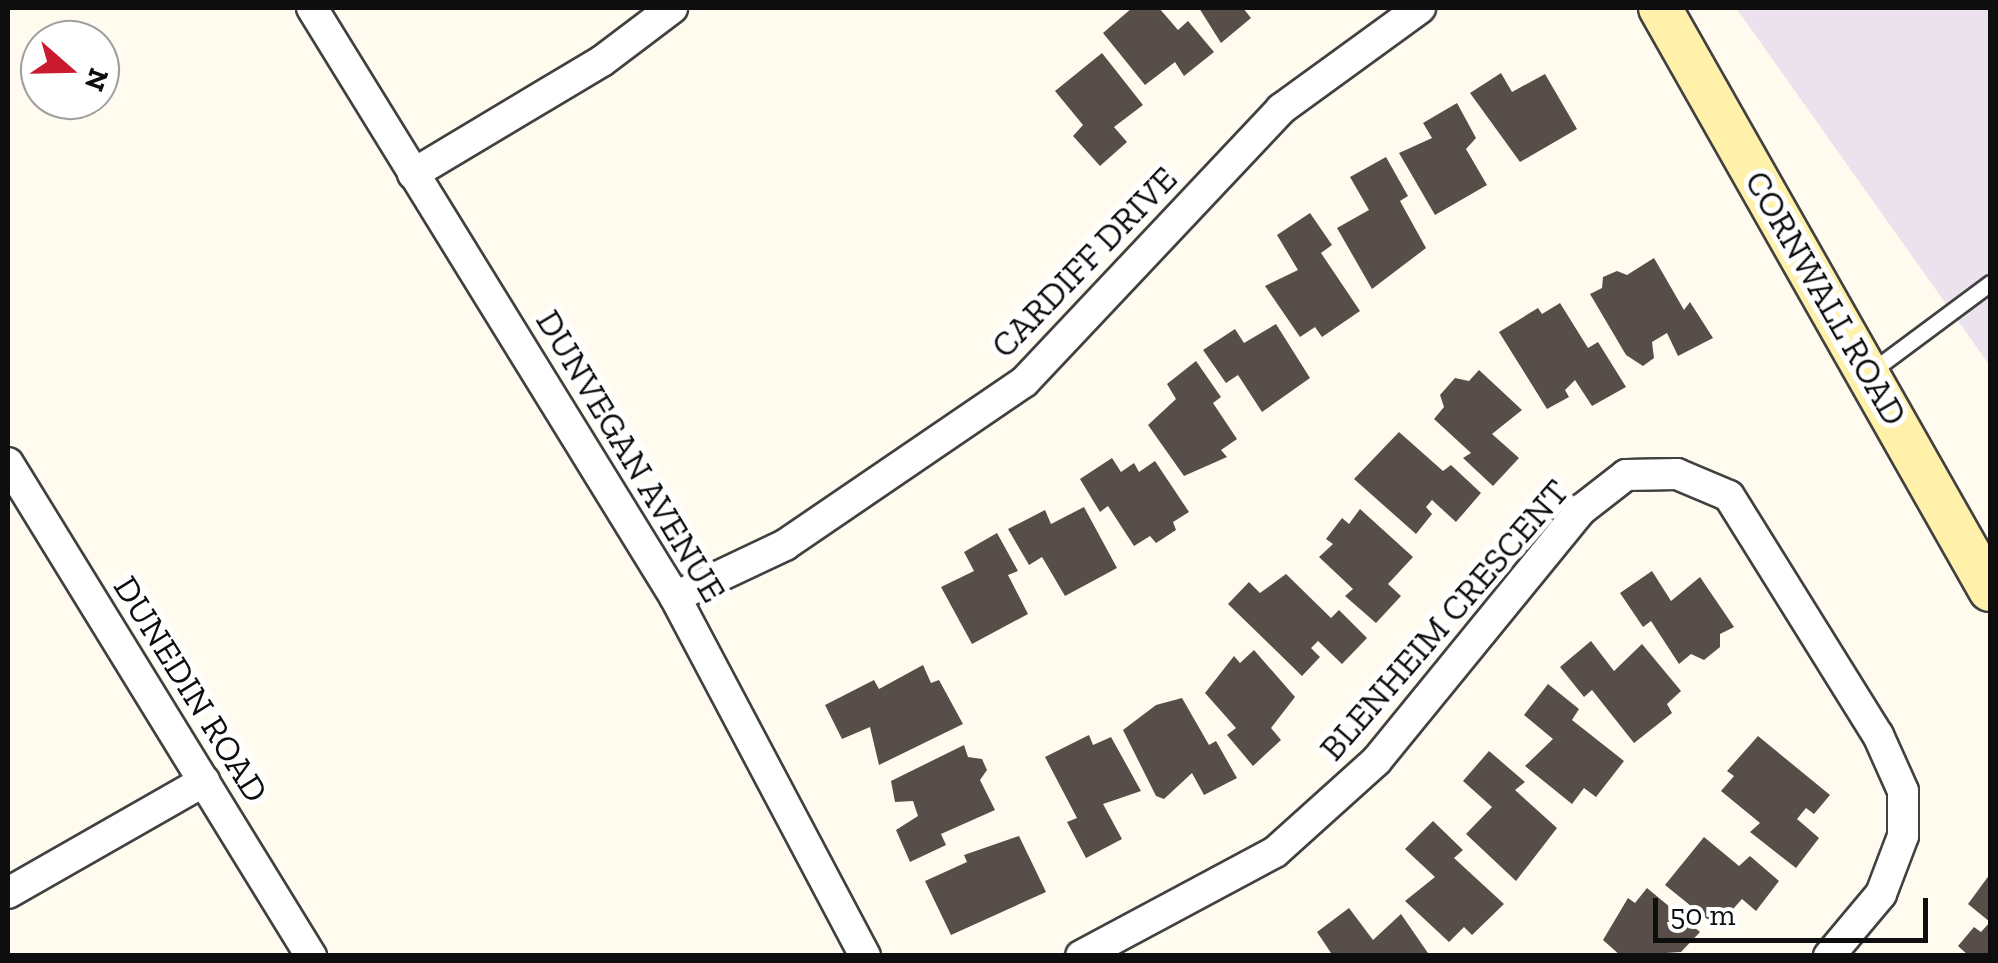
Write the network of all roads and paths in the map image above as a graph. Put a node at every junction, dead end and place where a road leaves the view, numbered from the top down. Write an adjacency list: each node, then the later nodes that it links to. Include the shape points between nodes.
1 (312, 8): 5 (street, DUNVEGAN AVENUE)
2 (672, 8): 5 (street, via 602,61)
3 (1420, 8): 10 (street, CARDIFF DRIVE, via 1280,109 1024,382 785,545)
4 (1660, 8): 7 (main road, CORNWALL ROAD)
5 (414, 174): 10 (street, DUNVEGAN AVENUE)
6 (1990, 283): 7 (lane)
7 (1869, 373): 9 (main road, CORNWALL ROAD)
8 (8, 463): 11 (street, DUNEDIN ROAD)
9 (1990, 590)
10 (675, 597): 14 (street, DUNVEGAN AVENUE)
11 (204, 780): 12 (street); 13 (street, DUNEDIN ROAD)
12 (8, 894)
13 (311, 956)
14 (865, 956)
15 (1081, 956): 16 (street, BLENHEIM CRESCENT, via 1274,852 1377,760 1581,510 1626,475 1676,474 1729,496 1878,735 1903,791 1903,836 1881,894)
16 (1830, 956)

